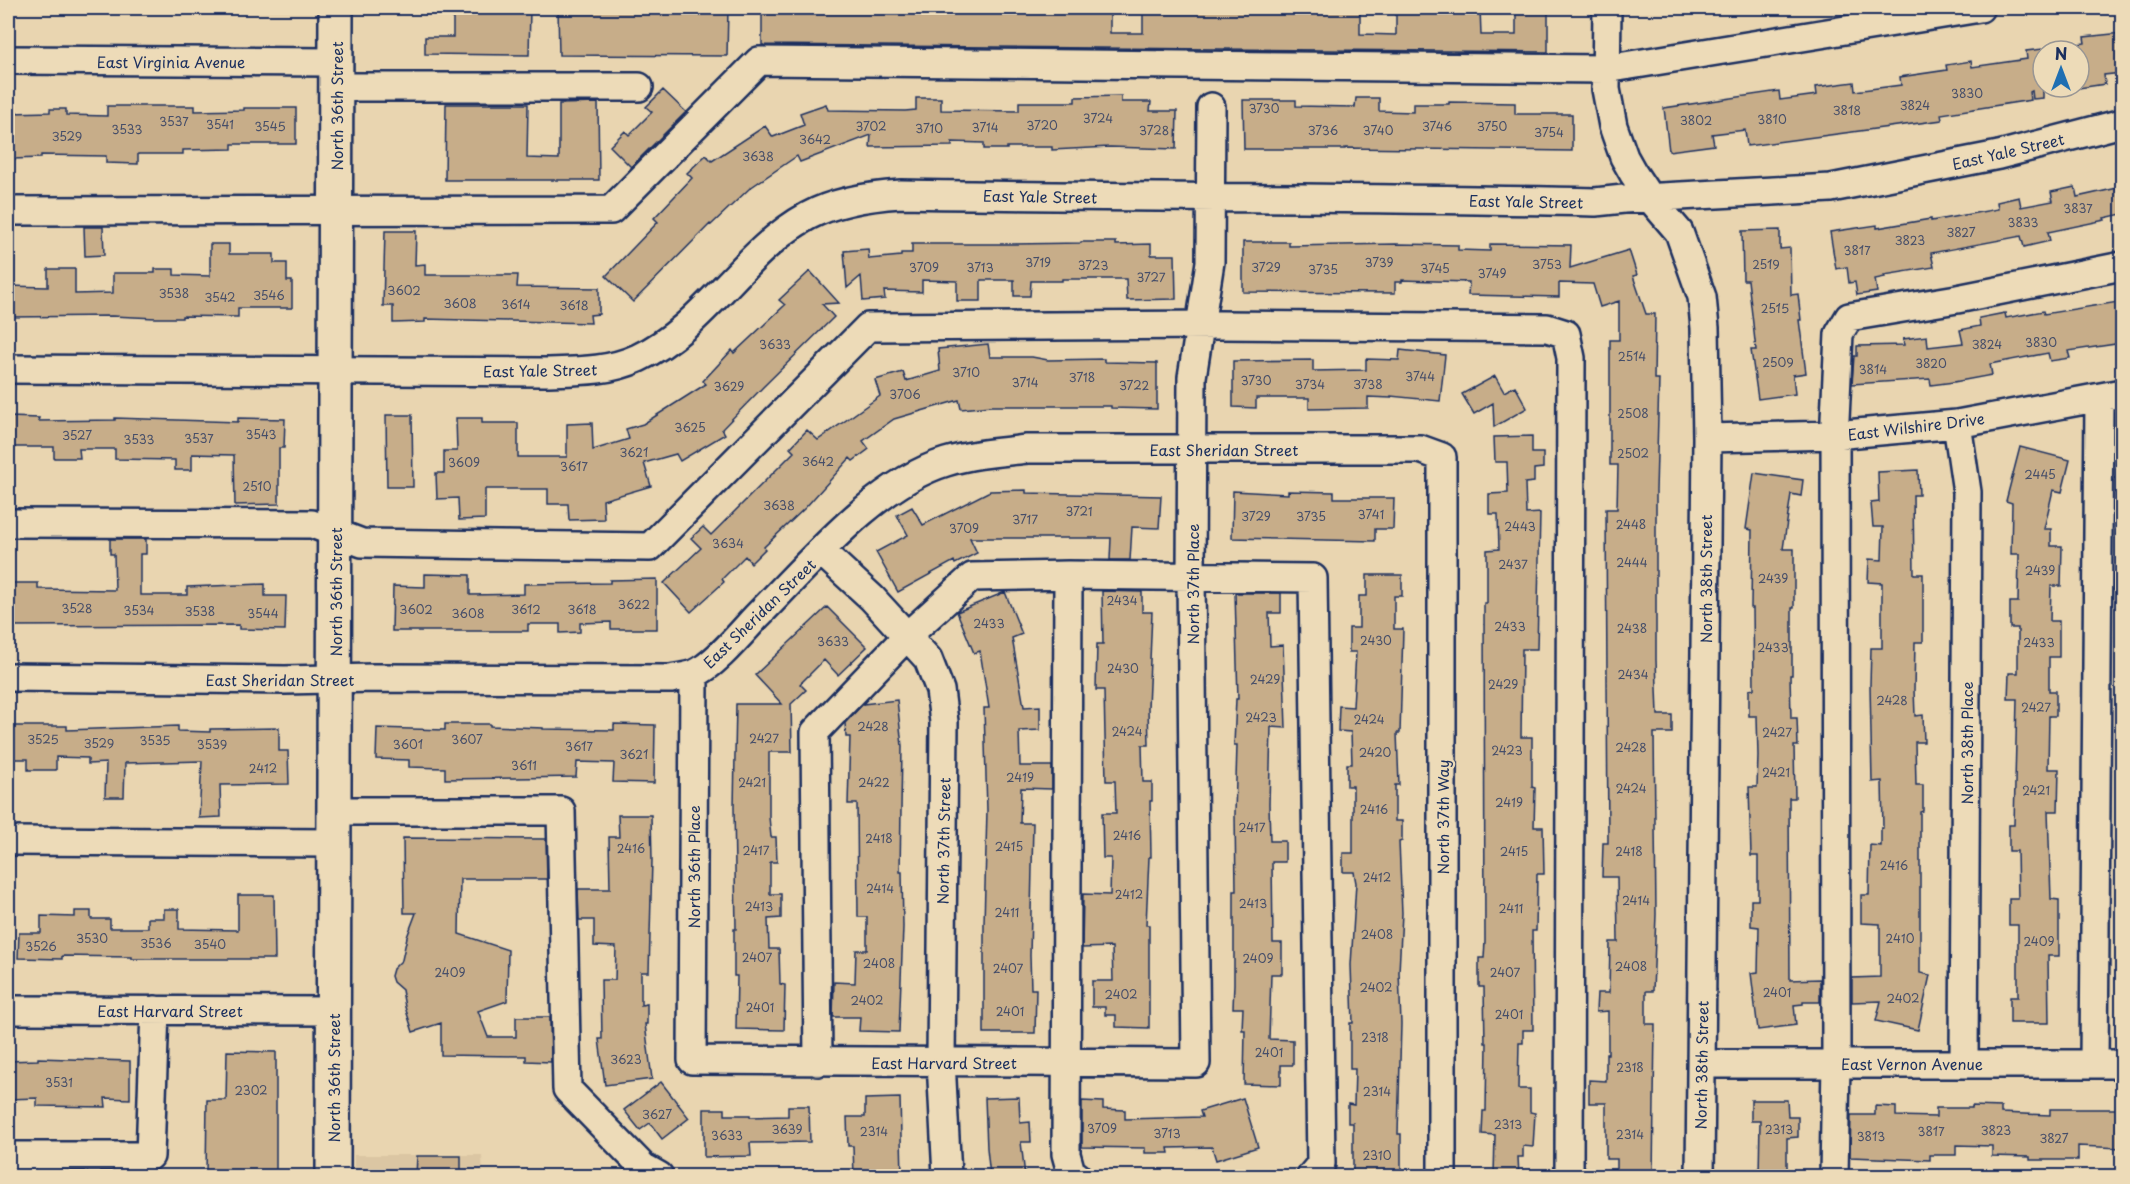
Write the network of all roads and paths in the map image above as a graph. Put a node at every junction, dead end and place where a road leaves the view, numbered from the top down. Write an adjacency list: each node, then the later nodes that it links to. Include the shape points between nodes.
1 (336, 8): 6 (main road, North 36th Street)
2 (1607, 8): 5 (street, North 38th Street)
3 (1980, 8): 5 (street)
4 (8, 60): 6 (street, East Virginia Avenue)
5 (1606, 69): 11 (street, North 38th Street, via 1613,126 1624,157); 13 (street, via 759,61 611,210)
6 (335, 74): 7 (street, East Virginia Avenue); 13 (main road, North 36th Street)
7 (639, 87)
8 (1211, 107): 10 (street, North 37th Place)
9 (2122, 123): 11 (street, East Yale Street, via 1999,155 1831,188)
10 (1211, 198): 11 (street, East Yale Street, via 1595,202); 15 (street, North 37th Place, via 1210,262); 17 (street, East Yale Street, via 872,196 810,215 790,228 666,342 608,368 544,372)
11 (1649, 198): 21 (street, North 38th Street, via 1679,232 1702,297)
12 (8, 211): 13 (street)
13 (335, 212): 17 (main road, North 36th Street)
14 (2122, 266): 20 (street, via 1848,317 1839,334)
15 (1200, 325): 22 (street, North 37th Place, via 1192,377); 25 (street, via 868,327 650,548 362,543); 55 (street, via 1547,328 1566,334 1571,358)
16 (8, 369): 17 (street, East Yale Street)
17 (335, 371): 25 (main road, North 36th Street)
18 (2111, 395): 19 (street, East Wilshire Drive); 46 (street)
19 (1957, 424): 20 (street, East Wilshire Drive); 43 (street, North 38th Place, via 1967,492)
20 (1835, 435): 21 (street, East Wilshire Drive); 42 (street)
21 (1707, 438): 45 (street, North 38th Street)
22 (1192, 450): 23 (street, East Sheridan Street, via 1420,450); 26 (street, East Sheridan Street, via 1027,450 945,462 882,495); 28 (street, North 37th Place)
23 (1442, 457): 54 (street, North 37th Way)
24 (8, 523): 25 (street, via 312,524)
25 (334, 532): 32 (main road, North 36th Street)
26 (821, 551): 29 (street, North 37th Street); 30 (street, East Sheridan Street, via 719,655)
27 (1068, 575): 28 (street); 29 (street, via 972,576); 41 (street)
28 (1191, 576): 44 (street, North 37th Place); 53 (street, via 1313,578 1321,1164)
29 (907, 636): 39 (street, North 37th Street, via 928,659 940,690 944,722); 40 (street, via 815,732)
30 (694, 674): 32 (street, East Sheridan Street, via 648,680); 38 (street, North 36th Place)
31 (8, 677): 32 (street, East Sheridan Street)
32 (335, 679): 33 (main road, North 36th Street)
33 (334, 827): 34 (street); 37 (main road, North 36th Street); 50 (street, via 561,811 567,1089 644,1167)
34 (8, 841)
35 (8, 1010): 36 (street, East Harvard Street)
36 (155, 1010): 37 (street, East Harvard Street); 48 (street, via 150,1156)
37 (333, 1011): 49 (main road, North 36th Street)
38 (692, 1060): 40 (street, East Harvard Street)
39 (940, 1061): 40 (street, East Harvard Street); 41 (street, East Harvard Street); 51 (street, North 37th Street)
40 (818, 1062)
41 (1066, 1062): 44 (street, East Harvard Street); 52 (street, via 1066,1154 1071,1172)
42 (1836, 1062): 43 (street, East Vernon Avenue); 45 (street, East Vernon Avenue); 57 (street)
43 (1964, 1063): 46 (street, East Vernon Avenue)
44 (1196, 1064)
45 (1701, 1064): 56 (street, North 38th Street)
46 (2094, 1064): 47 (street, East Vernon Avenue)
47 (2122, 1064)
48 (8, 1156)
49 (333, 1176)
50 (659, 1176)
51 (947, 1176)
52 (1077, 1176)
53 (1311, 1176)
54 (1442, 1176)
55 (1569, 1176)
56 (1700, 1176)
57 (1834, 1176)

